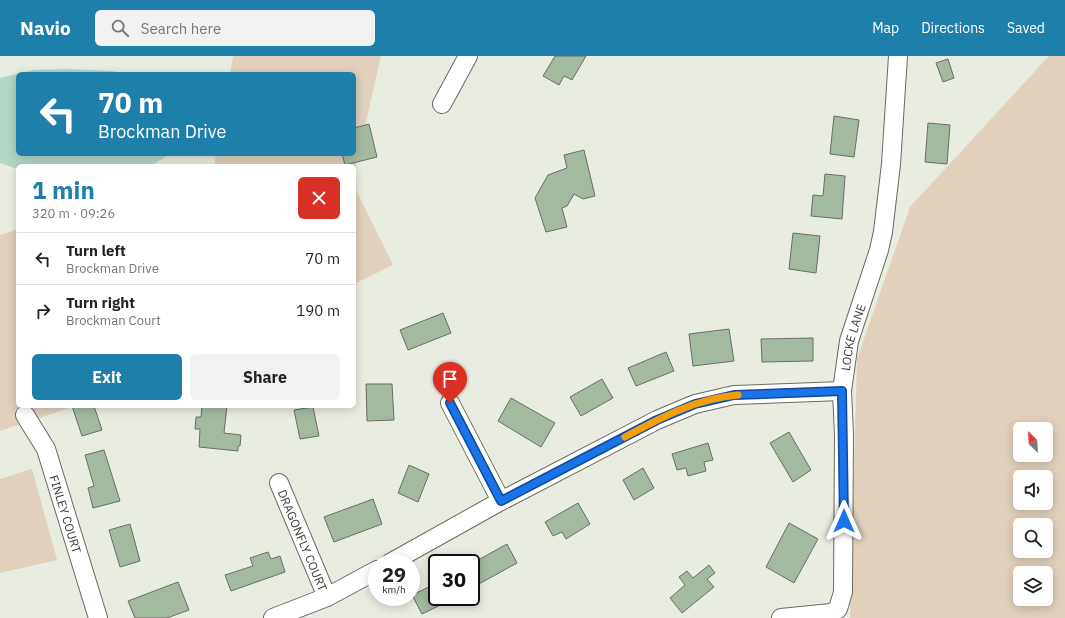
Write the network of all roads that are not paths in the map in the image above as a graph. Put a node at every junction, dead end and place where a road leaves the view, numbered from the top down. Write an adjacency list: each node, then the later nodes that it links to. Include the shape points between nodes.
1 (468, 56): 3 (street)
2 (898, 56): 4 (street, LOCKE LANE, via 891,164 883,232 849,341)
3 (442, 104)
4 (842, 391): 8 (street, via 734,395 695,404 657,420); 14 (street, LOCKE LANE, via 843,592 838,609 827,614)
5 (450, 403): 8 (street)
6 (25, 415): 12 (street, FINLEY COURT, via 46,449)
7 (279, 483): 11 (street, DRAGONFLY COURT)
8 (501, 501): 9 (street)
9 (406, 554)
10 (368, 575): 11 (street)
11 (326, 597): 13 (street)
12 (98, 618)
13 (273, 618)
14 (781, 618)

